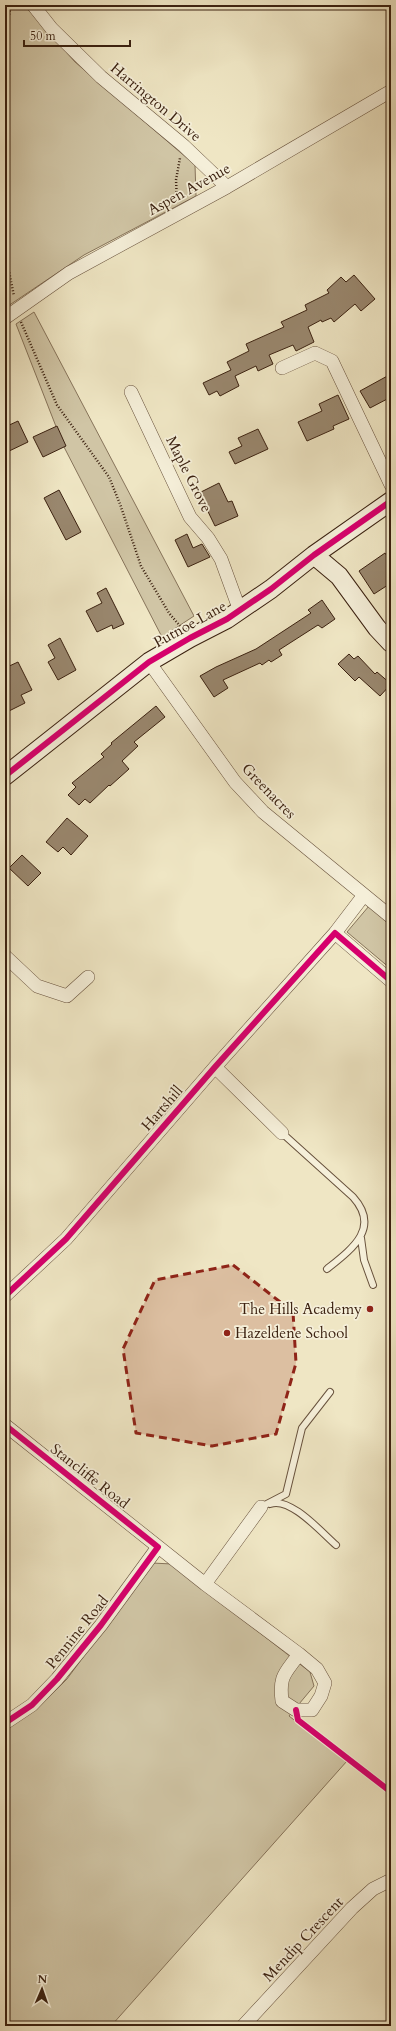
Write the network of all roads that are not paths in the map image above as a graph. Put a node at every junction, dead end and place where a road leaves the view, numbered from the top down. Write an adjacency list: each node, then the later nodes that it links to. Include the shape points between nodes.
1 (33, 5): 3 (street, Harrington Drive, via 52,29 101,78 184,146)
2 (391, 91): 3 (street, Aspen Avenue)
3 (227, 187): 4 (street, Aspen Avenue, via 69,273)
4 (10, 314)
5 (282, 368): 7 (street, via 315,353 332,361)
6 (131, 392): 10 (street, Maple Grove, via 190,517 208,538 221,559)
7 (391, 485)
8 (391, 501): 9 (street, Putnoe Lane)
9 (314, 555): 10 (street, Putnoe Lane); 11 (street, via 339,576)
10 (240, 611): 12 (street, Putnoe Lane)
11 (391, 643)
12 (149, 662): 13 (street, Putnoe Lane); 14 (street, Greenacres, via 235,782 263,812)
13 (5, 776)
14 (364, 895): 15 (street, Greenacres); 16 (street, Hartshill)
15 (391, 917)
16 (335, 933): 19 (street); 20 (street, Hartshill)
17 (5, 956): 18 (street, via 38,986 67,996)
18 (88, 977)
19 (391, 981)
20 (215, 1067): 21 (street); 25 (street, Hartshill, via 66,1239)
21 (282, 1133): 22 (lane, via 361,1205 365,1216)
22 (361, 1238): 23 (lane); 24 (lane, via 364,1260)
23 (327, 1269)
24 (373, 1284)
25 (5, 1296)
26 (330, 1392): 28 (lane, via 302,1428 286,1494)
27 (5, 1425): 30 (street, Stancliffe Road)
28 (261, 1507): 29 (lane, via 275,1502 286,1505 301,1514); 31 (street)
29 (336, 1545)
30 (158, 1547): 31 (street, Stancliffe Road); 33 (street, Pennine Road, via 101,1625 57,1679 32,1705)
31 (205, 1584): 32 (street, Stancliffe Road)
32 (299, 1654)
33 (5, 1723)
34 (391, 1880): 35 (street, Mendip Crescent, via 373,1889 352,1908)
35 (243, 2026)

